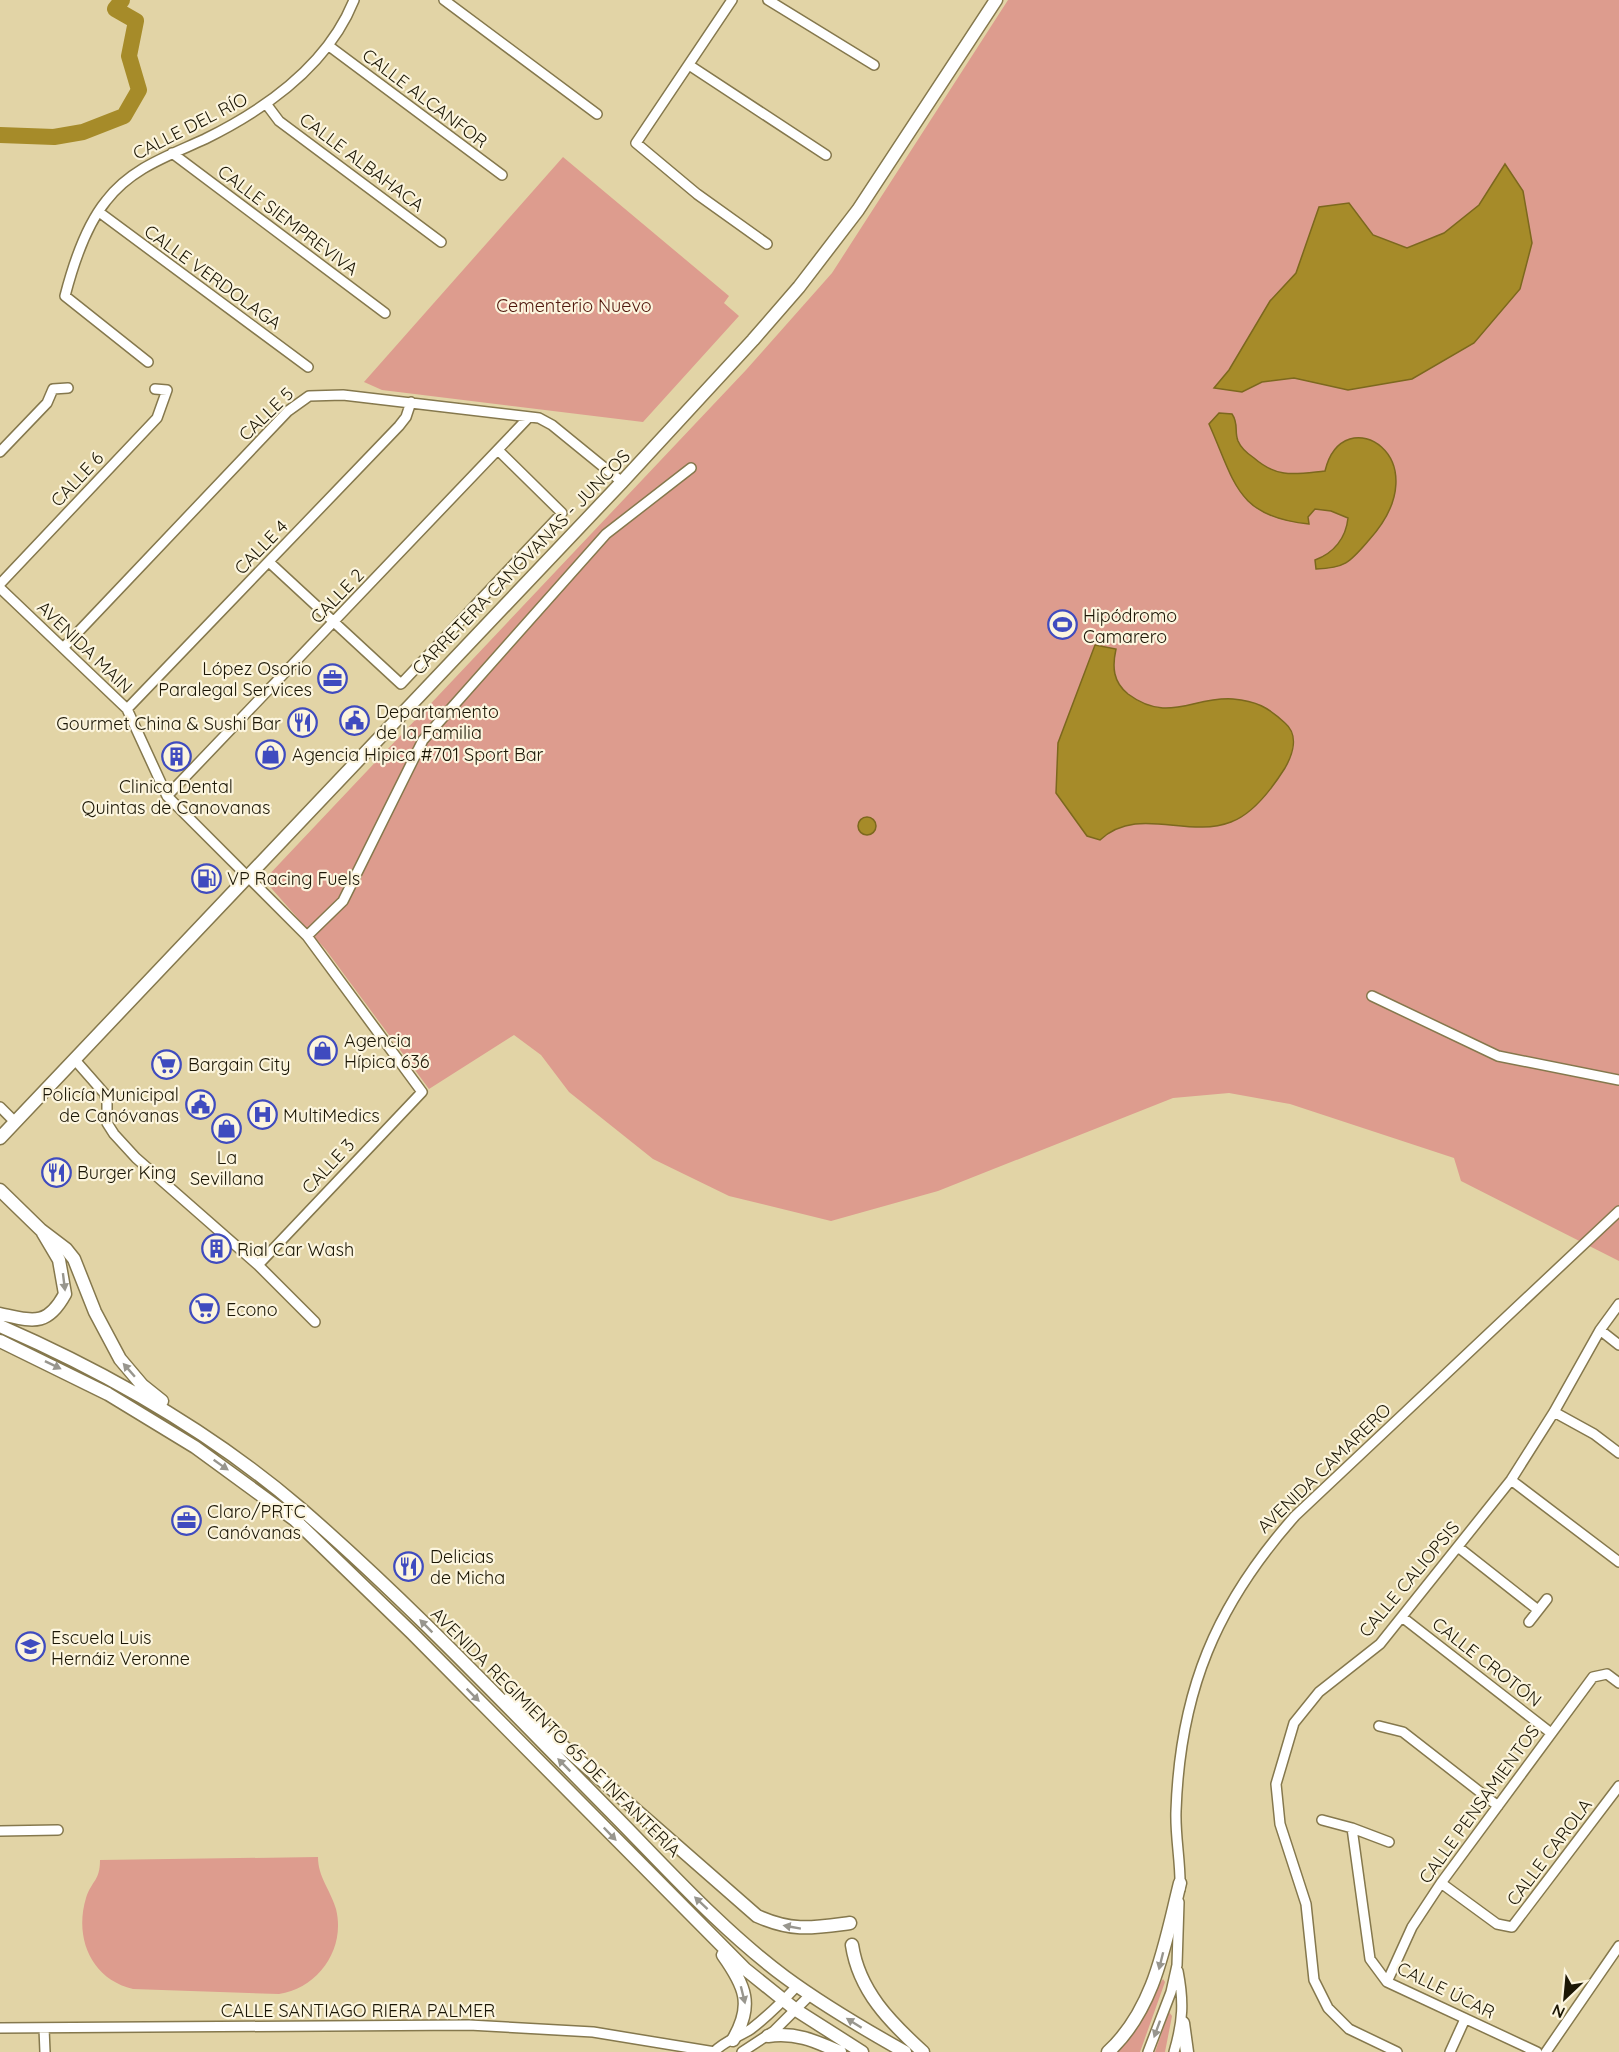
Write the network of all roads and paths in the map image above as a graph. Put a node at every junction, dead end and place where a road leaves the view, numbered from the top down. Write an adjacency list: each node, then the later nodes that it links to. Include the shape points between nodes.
1 (354, 0): 6 (street, CALLE DEL RÍO)
2 (444, 0): 10 (street)
3 (732, 0): 7 (street)
4 (768, 0): 8 (street)
5 (996, 0): 27 (main road, CARRETERA CANÓVANAS - JUNCOS, via 858,210 799,287)
6 (329, 46): 9 (street, CALLE DEL RÍO); 13 (street, CALLE ALCANFOR)
7 (689, 65): 12 (street); 16 (street, via 636,143 697,194)
8 (874, 65)
9 (267, 105): 11 (street, CALLE DEL RÍO); 15 (street, CALLE ALBAHACA, via 279,120)
10 (597, 114)
11 (172, 153): 14 (street, CALLE DEL RÍO, via 139,170 106,201); 17 (street, CALLE SIEMPREVIVA)
12 (826, 155)
13 (502, 175)
14 (99, 213): 18 (street, CALLE DEL RÍO, via 84,240 65,296); 19 (street, CALLE VERDOLAGA)
15 (441, 243)
16 (767, 244)
17 (385, 313)
18 (148, 362)
19 (308, 367)
20 (68, 388): 25 (street, via 53,389 47,403)
21 (155, 389): 29 (street, CALLE 6, via 167,390 157,418)
22 (411, 402): 23 (street, CALLE 5); 28 (street, CALLE 4, via 399,426); 31 (street, CALLE 5, via 343,395 302,399)
23 (530, 417): 24 (street, CALLE 2); 27 (street, CALLE 5, via 552,425)
24 (499, 451): 30 (street, CALLE 2); 30 (street, via 562,513 424,661 401,684)
25 (0, 452)
26 (691, 468): 35 (street, via 606,534 423,740 342,901)
27 (622, 482): 34 (main road, CARRETERA CANÓVANAS - JUNCOS)
28 (269, 562): 30 (street); 32 (street, CALLE 4)
29 (0, 586): 31 (street, AVENIDA MAIN)
30 (334, 624): 33 (street, CALLE 2)
31 (63, 648): 32 (street, AVENIDA MAIN)
32 (127, 709): 33 (street, AVENIDA MAIN)
33 (167, 796): 34 (street, AVENIDA MAIN)
34 (247, 876): 35 (street); 37 (main road, CARRETERA CANÓVANAS - JUNCOS)
35 (307, 936): 45 (street, CALLE 3, via 422,1092)
36 (1372, 996): 38 (street, via 1498,1056)
37 (75, 1060): 40 (main road, CARRETERA CANÓVANAS - JUNCOS); 45 (street, via 104,1093 107,1123 114,1134 136,1158)
38 (1619, 1080)
39 (0, 1107): 40 (street)
40 (15, 1122): 41 (main road, CARRETERA CANÓVANAS - JUNCOS)
41 (0, 1138)
42 (0, 1190): 44 (main road)
43 (1619, 1211): 74 (street, AVENIDA CAMARERO, via 1295,1516 1260,1555 1222,1614 1190,1696 1180,1742 1176,1813)
44 (41, 1230): 47 (main road, one-way to 47, via 59,1260 65,1294 50,1315 39,1320); 54 (main road, one-way to 44, via 142,1384 120,1359 98,1320 74,1259 59,1241)
45 (258, 1264): 48 (street)
46 (1619, 1304): 50 (street, CALLE CALIOPSIS)
47 (0, 1314)
48 (315, 1323)
49 (0, 1326): 54 (main road, AVENIDA REGIMIENTO 65 DE INFANTERÍA, via 70,1358)
50 (1600, 1330): 52 (street); 53 (street, CALLE CALIOPSIS)
51 (0, 1341): 77 (main road, AVENIDA REGIMIENTO 65 DE INFANTERÍA, one-way to 77, via 99,1389 195,1447 295,1520)
52 (1619, 1345)
53 (1554, 1412): 55 (street); 56 (street, CALLE CALIOPSIS)
54 (188, 1423): 63 (main road, AVENIDA REGIMIENTO 65 DE INFANTERÍA, one-way to 54, via 326,1531 261,1476)
55 (1619, 1453)
56 (1511, 1480): 57 (street, CALLE CALIOPSIS); 58 (street)
57 (1458, 1547): 60 (street); 61 (street, CALLE CALIOPSIS)
58 (1619, 1562)
59 (1547, 1599): 60 (street)
60 (1538, 1610): 62 (street)
61 (1402, 1617): 66 (street, CALLE CROTÓN); 105 (street, CALLE CALIOPSIS, via 1380,1644 1319,1692 1294,1723 1276,1784 1280,1824 1305,1904 1314,1980 1328,2008 1348,2029)
62 (1529, 1622)
63 (470, 1670): 76 (main road, one-way to 63, via 800,1929 757,1916); 84 (main road, AVENIDA REGIMIENTO 65 DE INFANTERÍA, one-way to 63, via 686,1889)
64 (1619, 1683): 66 (street, CALLE PENSAMIENTOS, via 1607,1674 1593,1677)
65 (1379, 1726): 68 (street, via 1403,1732)
66 (1551, 1733): 68 (street, CALLE PENSAMIENTOS)
67 (1619, 1786): 75 (street, CALLE CAROLA, via 1512,1928 1497,1924)
68 (1498, 1806): 75 (street, CALLE PENSAMIENTOS)
69 (1322, 1820): 70 (street)
70 (1352, 1828): 73 (street); 83 (street, CALLE ÚCAR, via 1370,1959)
71 (58, 1830): 72 (street)
72 (0, 1831)
73 (1389, 1842)
74 (1180, 1883): 82 (street, AVENIDA CAMARERO); 101 (main road, one-way to 101, via 1157,1975 1140,2010)
75 (1441, 1883): 83 (street, CALLE PENSAMIENTOS, via 1412,1927)
76 (850, 1923)
77 (703, 1927): 86 (main road, AVENIDA REGIMIENTO 65 DE INFANTERÍA); 93 (main road, one-way to 93, via 736,1974 745,1996 746,2012)
78 (852, 1945): 100 (main road, via 859,1977 874,2000)
79 (1619, 1946): 80 (street)
80 (1610, 1957): 81 (street); 108 (street)
81 (1619, 1964)
82 (1177, 1965): 89 (street, AVENIDA CAMARERO); 102 (street, AVENIDA CAMARERO, one-way to 102)
83 (1387, 1982): 88 (street, CALLE ÚCAR)
84 (797, 1986): 85 (main road, AVENIDA REGIMIENTO 65 DE INFANTERÍA); 86 (street, CALLE SANTIAGO RIERA PALMER)
85 (810, 1995): 87 (street); 99 (main road, AVENIDA REGIMIENTO 65 DE INFANTERÍA, one-way to 85)
86 (783, 2001): 87 (main road, AVENIDA REGIMIENTO 65 DE INFANTERÍA); 93 (street, CALLE SANTIAGO RIERA PALMER)
87 (796, 2010): 92 (street); 98 (main road, AVENIDA REGIMIENTO 65 DE INFANTERÍA)
88 (1465, 2019): 106 (street); 107 (street, CALLE ÚCAR)
89 (1183, 2023): 103 (street, AVENIDA CAMARERO); 104 (main road)
90 (0, 2028): 91 (street, CALLE SANTIAGO RIERA PALMER)
91 (45, 2028): 94 (street); 95 (street, CALLE SANTIAGO RIERA PALMER, via 469,2025 593,2032)
92 (768, 2036): 96 (street); 97 (main road, via 802,2036)
93 (733, 2040): 95 (street, CALLE SANTIAGO RIERA PALMER, via 721,2044)
94 (45, 2052)
95 (715, 2052)
96 (742, 2052)
97 (840, 2052)
98 (862, 2052)
99 (905, 2052)
100 (923, 2052)
101 (1108, 2052)
102 (1148, 2052)
103 (1174, 2052)
104 (1187, 2052)
105 (1397, 2052)
106 (1450, 2052)
107 (1537, 2052)
108 (1546, 2052)

